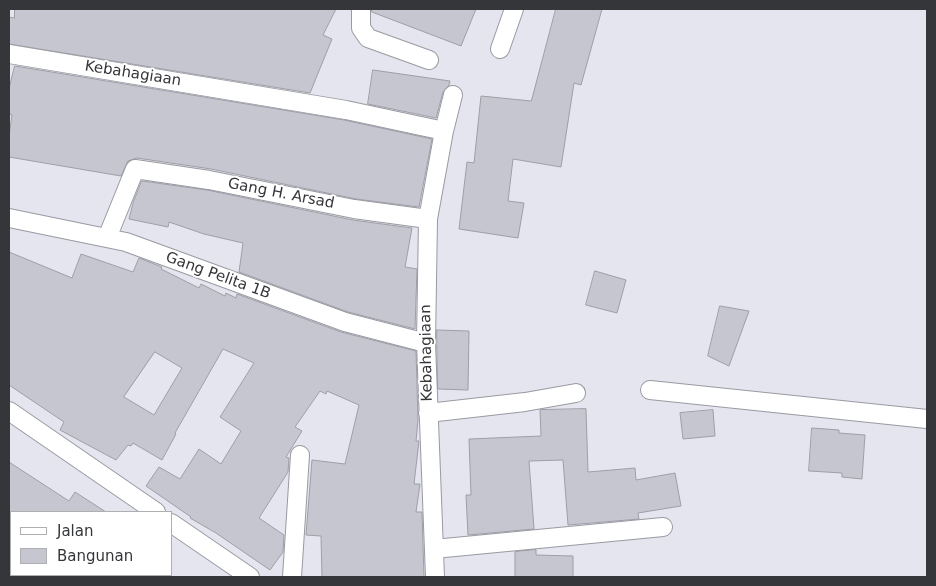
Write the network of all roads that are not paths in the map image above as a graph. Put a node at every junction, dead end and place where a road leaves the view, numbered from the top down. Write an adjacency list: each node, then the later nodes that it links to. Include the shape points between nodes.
1 (361, 9): 5 (street, via 361,28 368,38)
2 (514, 9): 3 (street)
3 (500, 49)
4 (9, 54): 7 (street, Kebahagiaan, via 346,110)
5 (429, 60)
6 (453, 95): 7 (street, Kebahagiaan)
7 (444, 131): 9 (street, Kebahagiaan)
8 (9, 218): 10 (street, Gang Pelita 1B)
9 (428, 219): 10 (street, Gang H. Arsad, via 354,209 135,168); 11 (street, Kebahagiaan)
10 (107, 238): 11 (street, Gang Pelita 1B, via 126,242 345,322)
11 (426, 343): 15 (street, Kebahagiaan)
12 (650, 390): 16 (street)
13 (576, 393): 15 (street)
14 (9, 411): 18 (street)
15 (428, 413): 21 (street, Kebahagiaan)
16 (927, 419)
17 (300, 455): 23 (street)
18 (155, 511)
19 (172, 524): 22 (street)
20 (663, 527): 21 (street)
21 (434, 549): 24 (street, Kebahagiaan)
22 (250, 577)
23 (292, 577)
24 (435, 577)

